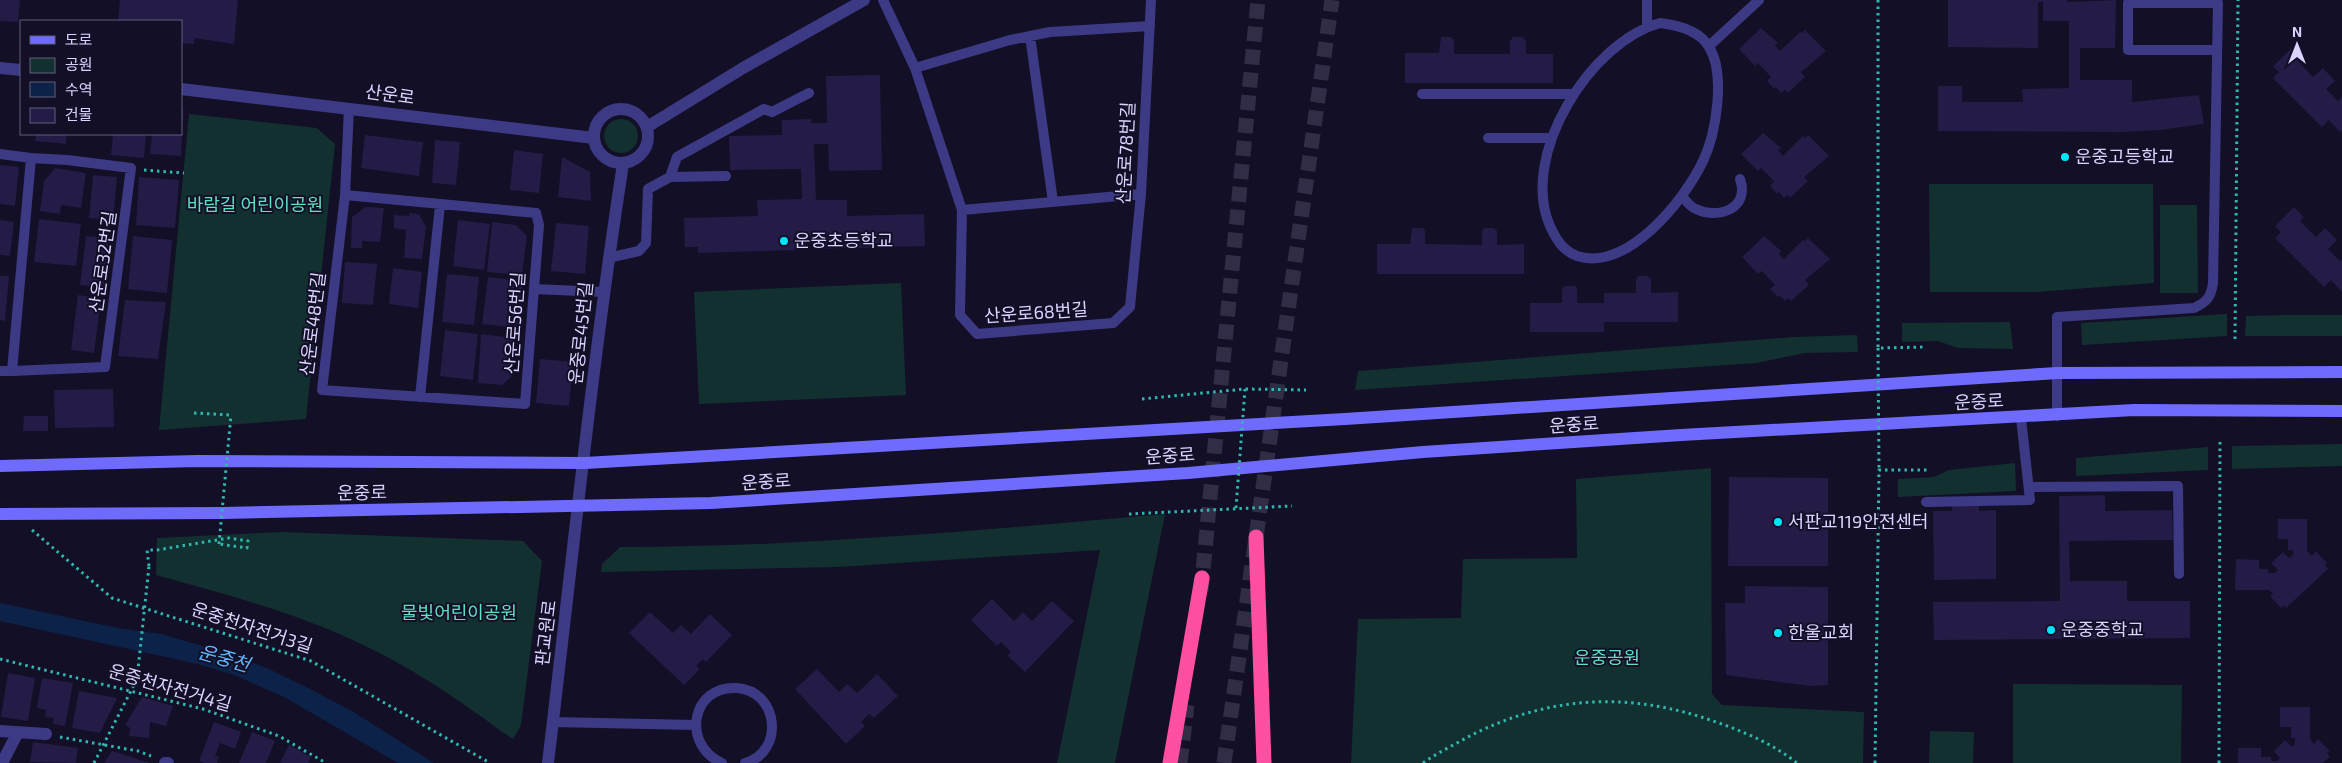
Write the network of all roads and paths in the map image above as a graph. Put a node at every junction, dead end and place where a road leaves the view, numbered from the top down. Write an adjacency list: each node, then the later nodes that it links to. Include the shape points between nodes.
1 (864, 0): 21 (street)
2 (883, 0): 14 (lane, 산운로68번길)
3 (1151, 0): 8 (lane, 산운로78번길)
4 (1647, 0): 9 (lane)
5 (1759, 0): 11 (lane)
6 (1878, 0): 45 (path)
7 (2238, 0): 43 (path)
8 (1150, 26): 10 (lane); 33 (lane, 산운로78번길)
9 (1647, 27): 11 (lane, via 1660,23 1672,25 1699,37); 19 (lane, via 1612,50)
10 (1030, 36): 14 (lane); 36 (lane)
11 (1709, 46): 35 (lane, via 1716,62 1718,80 1714,124 1704,160)
12 (2217, 50): 12 (lane, via 2218,3 2128,3 2128,50); 49 (lane, via 2214,283 2211,296 2205,304 2194,308 2057,317)
13 (0, 68): 15 (street)
14 (915, 68): 38 (lane, 산운로68번길)
15 (20, 70)
16 (182, 89): 20 (street, 산운로)
17 (809, 93): 31 (lane, via 772,112 764,109 677,157)
18 (1422, 94): 19 (lane)
19 (1574, 94): 24 (lane)
20 (349, 108): 22 (street, 산운로); 34 (lane, 산운로48번길)
21 (647, 127): 22 (street, via 643,119 629,110 612,111 598,121); 27 (street, via 649,135 645,152)
22 (594, 138): 27 (street, via 600,154 614,163)
23 (1488, 138): 24 (lane)
24 (1552, 138): 35 (lane, via 1544,173 1544,204 1554,234 1573,254 1588,260 1622,252 1656,224)
25 (0, 154): 26 (lane)
26 (31, 158): 28 (lane); 47 (lane)
27 (623, 164): 39 (street, 운중로45번길)
28 (131, 168): 29 (path); 47 (lane, 산운로32번길, via 105,367)
29 (184, 173)
30 (726, 176): 31 (lane)
31 (670, 178): 39 (lane, via 648,189 646,243 639,251)
32 (1740, 180): 35 (lane, via 1743,188 1740,199 1732,209 1722,214 1694,208)
33 (1140, 194): 36 (lane); 42 (lane, 산운로78번길)
34 (345, 195): 37 (lane); 52 (lane, 산운로48번길, via 322,390)
35 (1682, 196)
36 (1053, 202): 38 (lane)
37 (440, 205): 40 (lane, 산운로56번길, via 536,213 539,225); 52 (lane)
38 (962, 210): 42 (lane, 산운로68번길, via 960,315 977,334 1113,323)
39 (608, 258): 41 (street, 운중로45번길)
40 (534, 289): 41 (lane); 54 (lane, 산운로56번길, via 525,404)
41 (603, 292): 60 (street, 운중로45번길)
42 (1130, 307)
43 (2235, 339)
44 (1926, 347): 45 (path)
45 (1878, 348): 62 (path, bridge)
46 (0, 371): 47 (lane, 산운로32번길)
47 (12, 371)
48 (2342, 372): 49 (main road, 운중로)
49 (2057, 373): 57 (lane); 60 (main road, 운중로, via 1374,417)
50 (1245, 389): 51 (path); 53 (path); 68 (path, bridge)
51 (1306, 390)
52 (420, 397): 54 (lane, 산운로48번길)
53 (1142, 399)
54 (493, 402)
55 (2342, 411): 57 (main road, 운중로, via 2134,410)
56 (194, 412): 75 (path, bridge, via 231,414 220,544 246,548 248,541 229,538 157,550 147,550 149,566 137,679)
57 (2057, 416): 58 (main road, 운중로)
58 (2021, 418): 64 (lane); 67 (main road, 운중로, via 1681,435 1423,452 1188,473 711,503)
59 (2220, 438): 95 (path)
60 (585, 462): 61 (main road, 운중로, via 197,461); 67 (street, 운중로45번길)
61 (0, 466)
62 (1879, 470): 63 (path); 94 (path)
63 (1927, 470)
64 (2030, 487): 65 (lane, via 2030,500); 72 (lane, via 2178,486)
65 (1926, 502)
66 (1292, 506): 68 (path)
67 (580, 507): 69 (main road, 운중로); 76 (street, 판교원로)
68 (1236, 508): 70 (path)
69 (6, 514): 86 (path, 운중천자전거3길, via 112,598 311,661)
70 (1129, 514)
71 (1256, 537): 91 (highway)
72 (2179, 574)
73 (1202, 578): 90 (highway)
74 (0, 659): 75 (path, 운중천자전거4길)
75 (132, 690): 81 (path); 85 (path, 운중천자전거4길, via 203,709 279,736)
76 (553, 722): 77 (lane); 87 (street, 판교원로)
77 (695, 725): 88 (lane, via 703,750); 89 (lane, via 704,702 724,689 748,690 759,697 772,717 773,730 762,753)
78 (0, 731): 79 (street)
79 (17, 734): 80 (street); 82 (street)
80 (46, 734): 81 (path)
81 (104, 746): 83 (path); 84 (path, via 138,751)
82 (2, 763)
83 (94, 763)
84 (166, 763)
85 (326, 763)
86 (490, 763)
87 (548, 763)
88 (722, 763)
89 (745, 763)
90 (1170, 763)
91 (1264, 763)
92 (1423, 763): 93 (path, via 1510,718 1591,700 1678,709 1736,729 1786,754)
93 (1797, 763)
94 (1875, 763)
95 (2219, 763)

